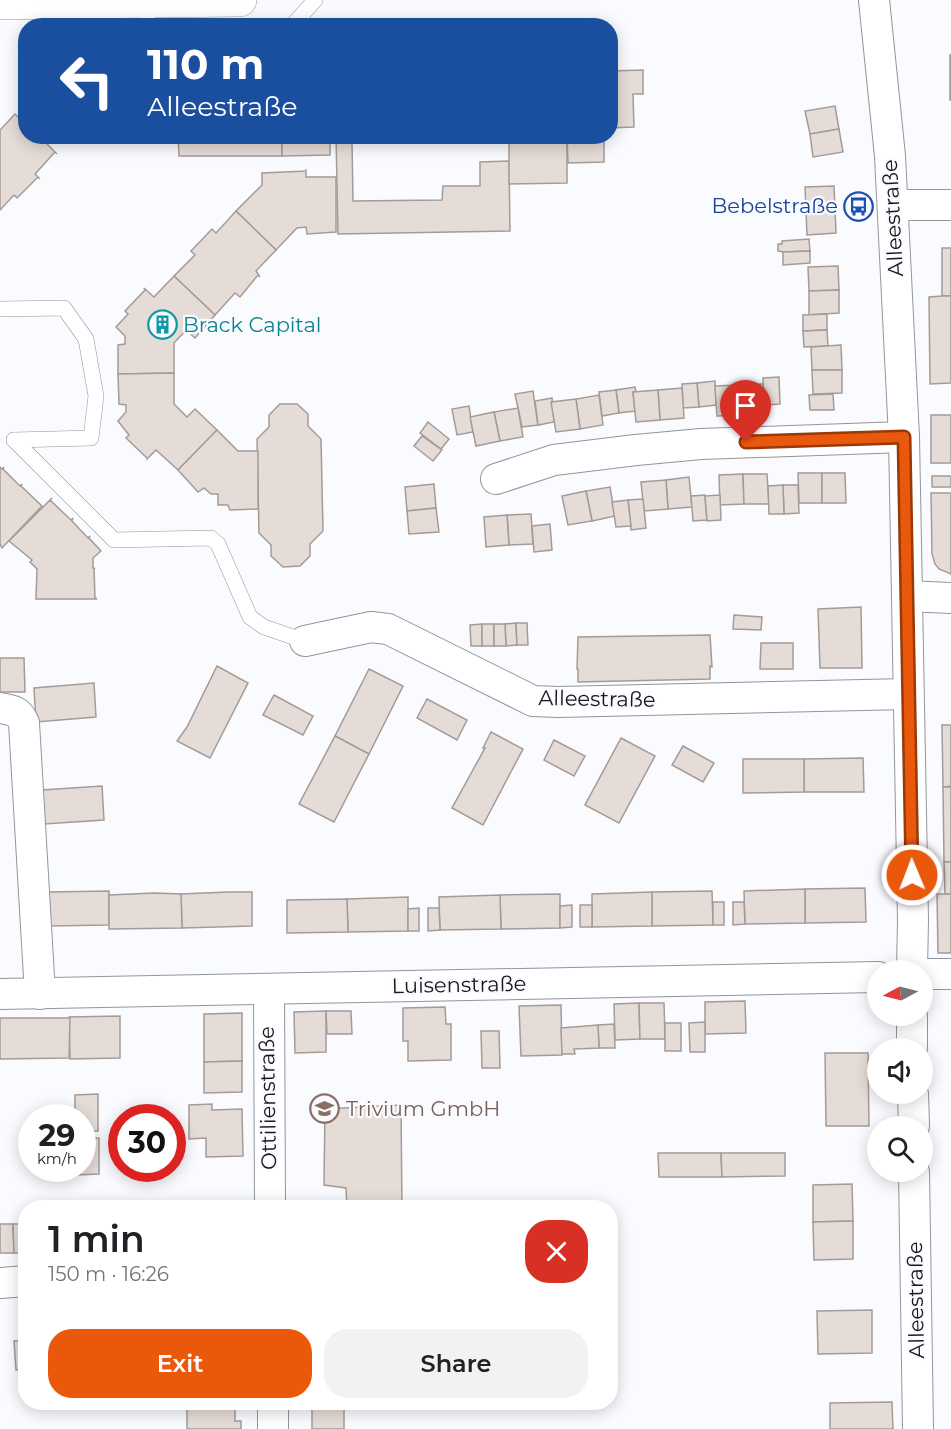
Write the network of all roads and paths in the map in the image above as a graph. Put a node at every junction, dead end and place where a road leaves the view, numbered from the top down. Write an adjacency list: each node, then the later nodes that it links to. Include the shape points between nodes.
1 (240, 0): 5 (street)
2 (315, 0): 6 (lane)
3 (874, 0): 8 (street, Alleestraße)
4 (0, 3): 5 (street)
5 (148, 9)
6 (299, 18)
7 (951, 204): 8 (street)
8 (893, 206): 10 (street, Alleestraße)
9 (0, 309): 14 (lane, via 64,308 86,339 96,396 91,438 14,440 114,540 214,540 250,617 264,627)
10 (904, 437): 11 (street, via 647,449 554,460); 12 (street, Alleestraße)
11 (496, 479)
12 (907, 596): 13 (street); 15 (street, Alleestraße)
13 (951, 598)
14 (305, 641): 15 (street, Alleestraße, via 370,627 388,629 533,700)
15 (908, 694): 17 (street, Alleestraße)
16 (0, 708): 23 (street, via 14,710 24,723)
17 (912, 960)
18 (933, 974): 19 (street)
19 (951, 974)
20 (867, 977): 21 (street, Luisenstraße)
21 (269, 989): 23 (street, Luisenstraße); 25 (street, Ottilienstraße)
22 (0, 994): 23 (street, Luisenstraße)
23 (40, 994)
24 (914, 1182): 30 (street, Alleestraße)
25 (270, 1200)
26 (18, 1282): 27 (street)
27 (0, 1283)
28 (273, 1410): 29 (street)
29 (273, 1429)
30 (918, 1429)

